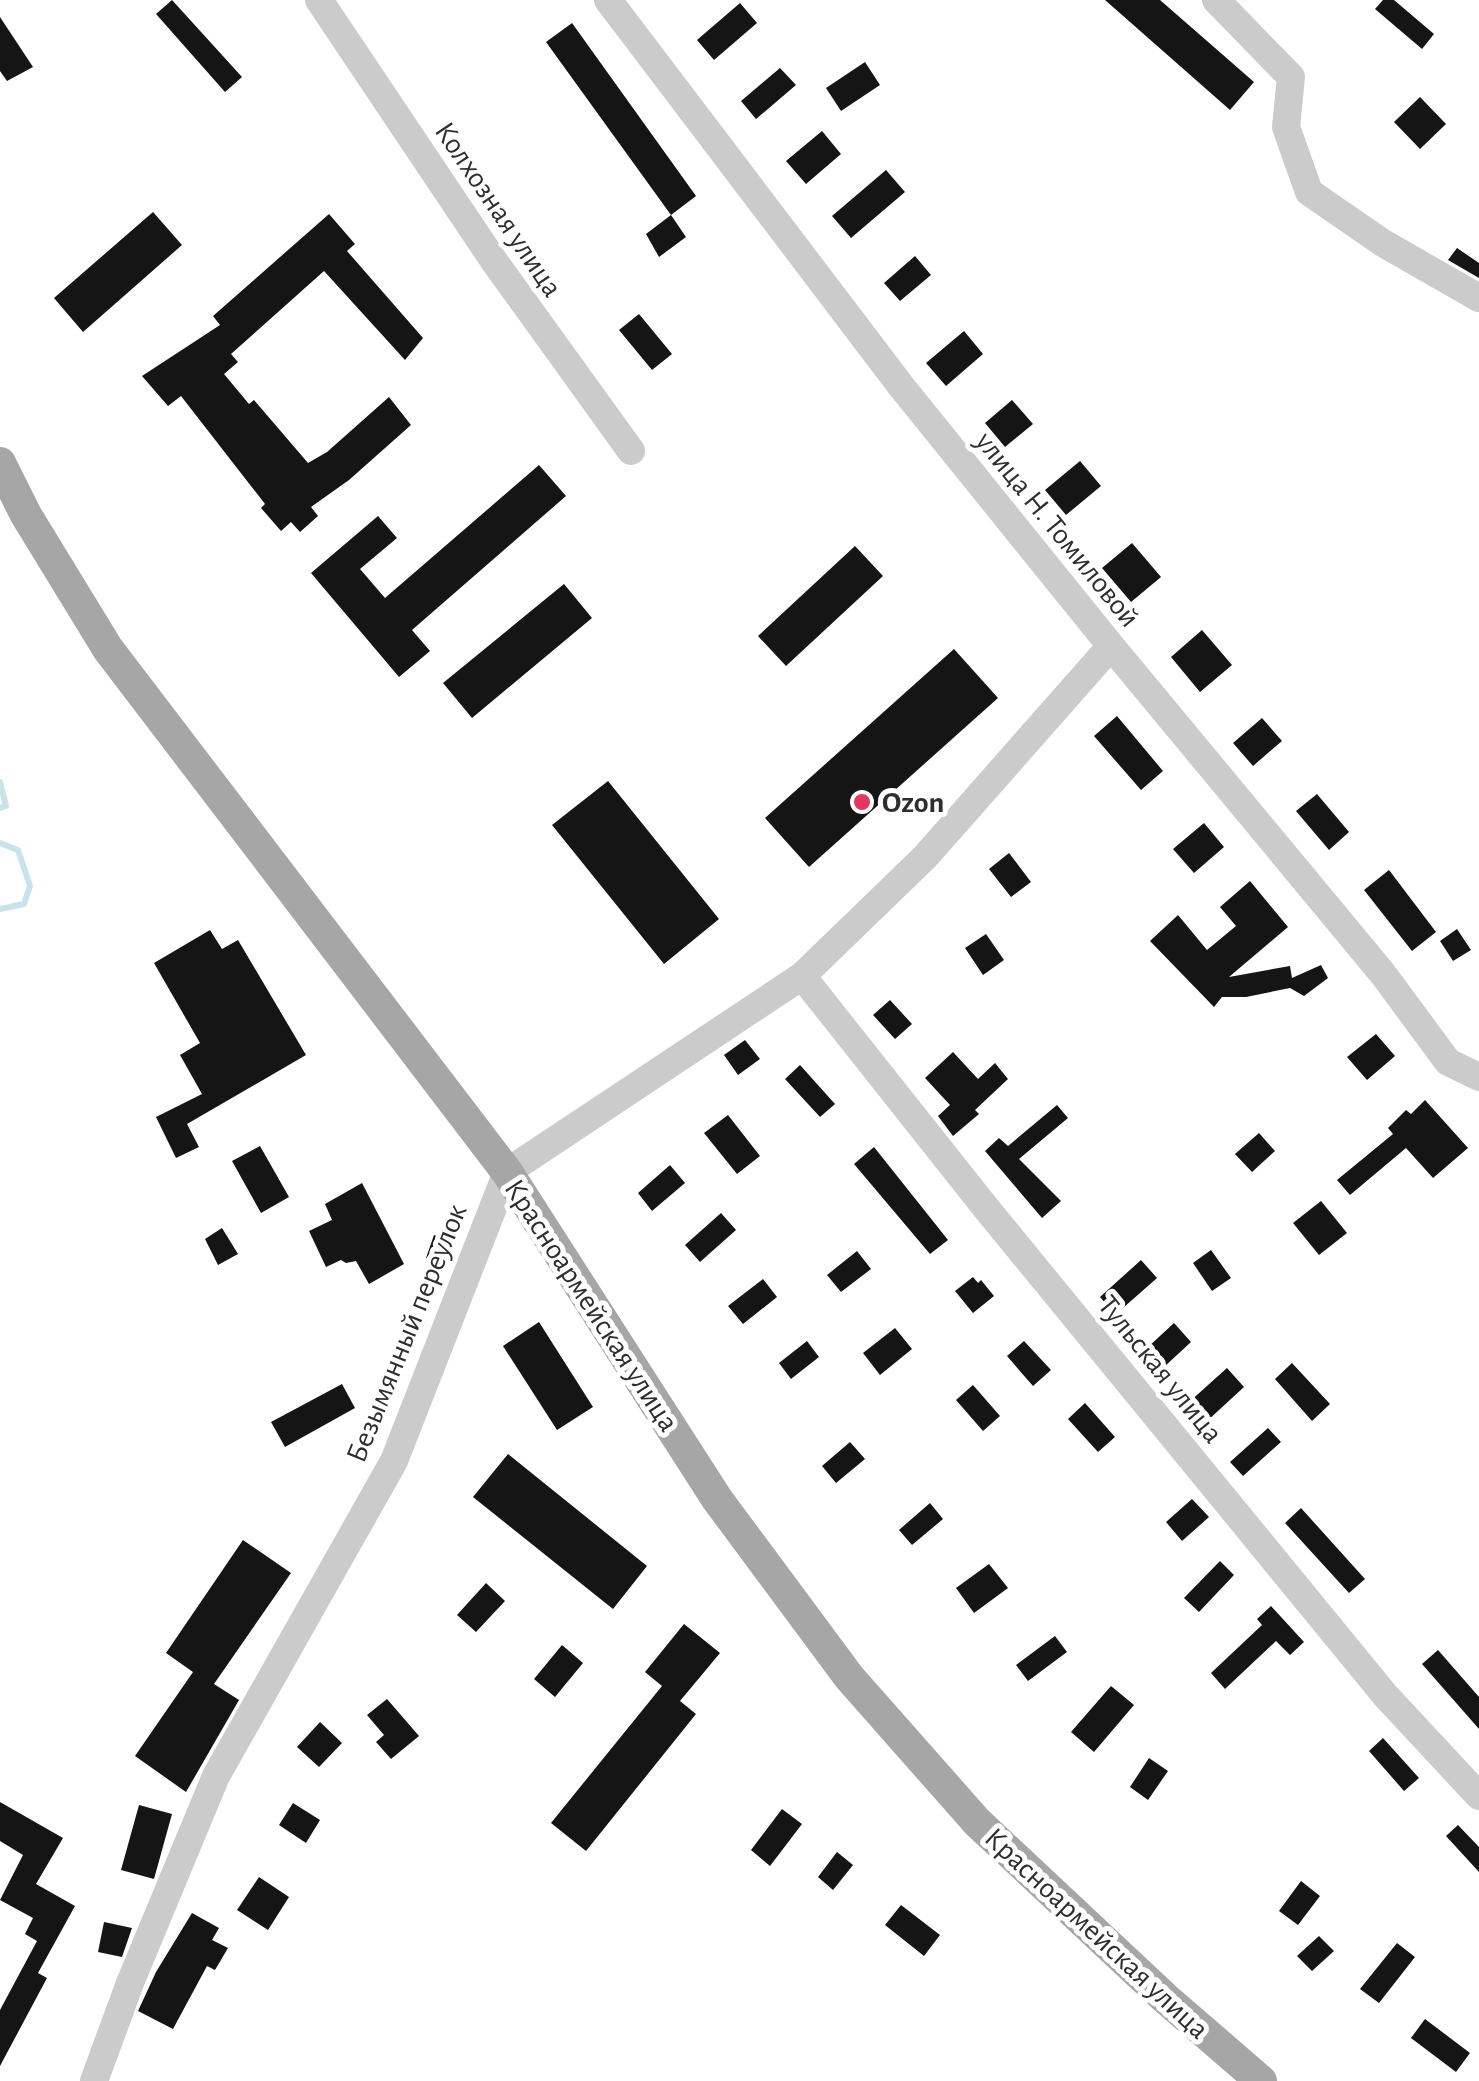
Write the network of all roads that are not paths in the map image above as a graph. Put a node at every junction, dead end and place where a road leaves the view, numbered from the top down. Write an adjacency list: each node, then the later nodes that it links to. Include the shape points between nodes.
1 (319, 0): 5 (street, Колхозная улица)
2 (608, 0): 7 (street, улица Н. Томиловой, via 901,386)
3 (1216, 0): 4 (street, via 1290,77 1286,127 1308,192)
4 (1479, 298)
5 (631, 451)
6 (0, 463): 10 (main road, Красноармейская улица, via 108,649)
7 (1111, 646): 8 (street, via 925,857); 9 (street, улица Н. Томиловой, via 1448,1062)
8 (802, 976): 10 (street); 11 (street, Тульская улица, via 1373,1680)
9 (1479, 1077)
10 (507, 1172): 12 (street, Безымянный переулок, via 394,1460 216,1776); 13 (main road, Красноармейская улица, via 717,1500 849,1677 977,1822)
11 (1479, 1796)
12 (94, 2081)
13 (1262, 2081)

